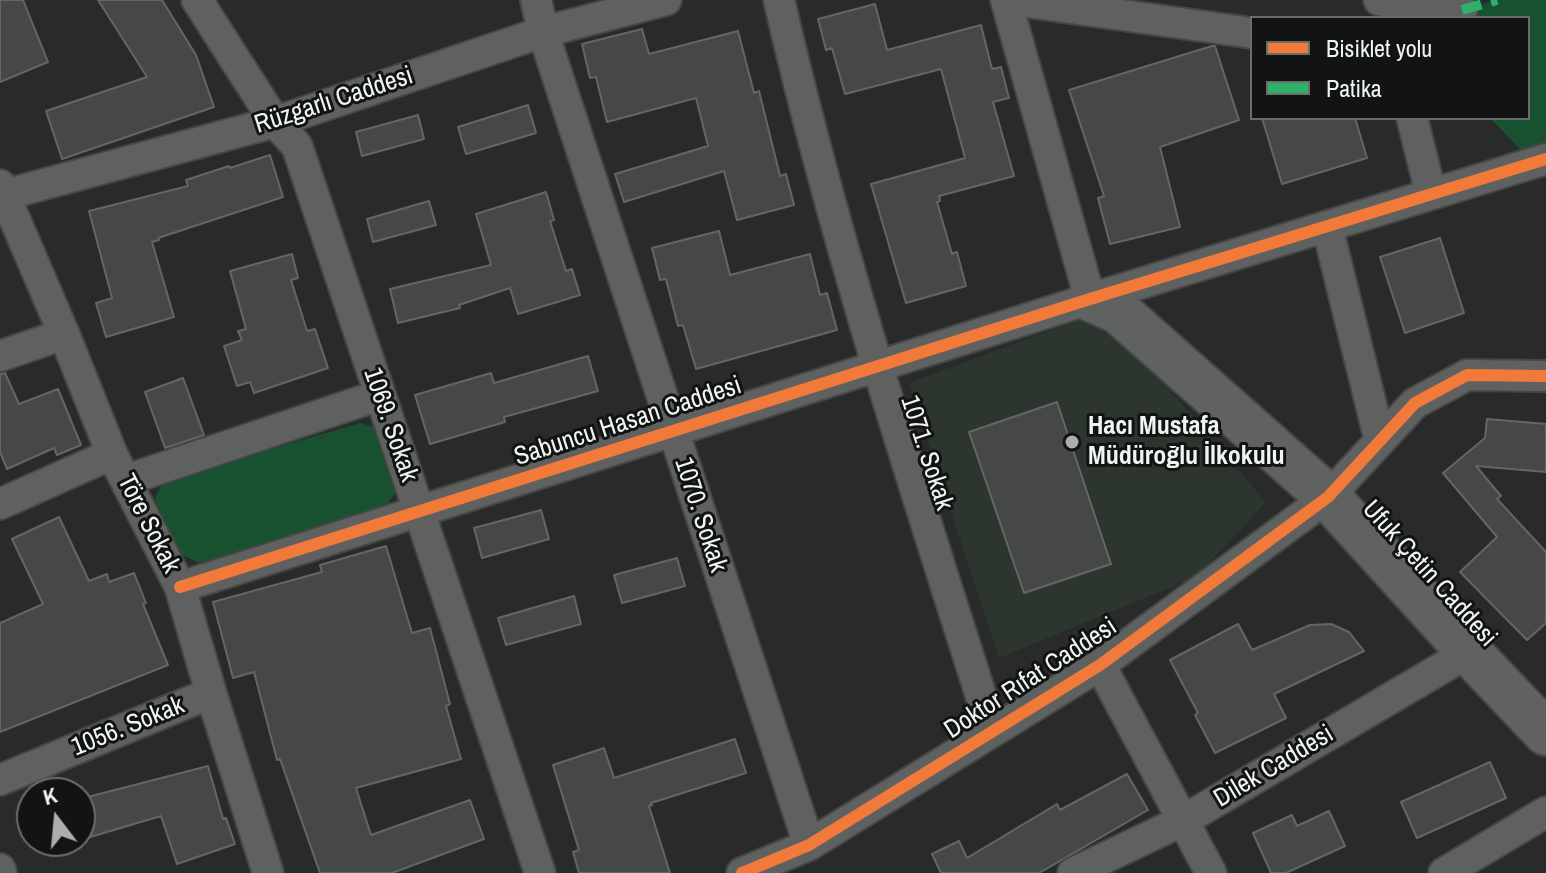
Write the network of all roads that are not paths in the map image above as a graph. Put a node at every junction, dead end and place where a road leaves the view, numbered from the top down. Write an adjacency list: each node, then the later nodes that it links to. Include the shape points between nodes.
1 (197, 0): 11 (street, 1069. Sokak)
2 (536, 0): 8 (street, 1070. Sokak)
3 (666, 0): 8 (street, Rüzgarlı Caddesi)
4 (779, 0): 19 (street, 1071. Sokak)
5 (1009, 0): 9 (street); 16 (street)
6 (1379, 0): 7 (street, via 1433,11)
7 (1462, 10)
8 (543, 32): 11 (street, Rüzgarlı Caddesi); 22 (street, 1070. Sokak)
9 (1250, 33)
10 (1412, 120): 14 (street)
11 (275, 122): 13 (street, Rüzgarlı Caddesi); 21 (street, 1069. Sokak, via 297,146)
12 (1546, 159): 14 (street, Sabuncu Hasan Caddesi)
13 (1, 192): 17 (street, Töre Sokak)
14 (1431, 194): 15 (street, Sabuncu Hasan Caddesi)
15 (1327, 226): 16 (street, Sabuncu Hasan Caddesi); 23 (street)
16 (1090, 299): 19 (street, Sabuncu Hasan Caddesi); 26 (street, Ufuk Çetin Caddesi, via 1118,311)
17 (64, 334): 18 (street); 24 (street, Töre Sokak)
18 (0, 356)
19 (876, 367): 22 (street, Sabuncu Hasan Caddesi); 33 (street, 1071. Sokak)
20 (1546, 376): 23 (street, Doktor Rıfat Caddesi, via 1467,375 1415,403)
21 (380, 395): 25 (street); 28 (street, 1069. Sokak)
22 (672, 431): 28 (street, Sabuncu Hasan Caddesi); 38 (street, 1070. Sokak)
23 (1380, 441): 26 (street, Doktor Rıfat Caddesi)
24 (112, 454): 25 (street, Töre Sokak); 27 (street)
25 (126, 480): 29 (street, Töre Sokak)
26 (1328, 497): 30 (street, Ufuk Çetin Caddesi); 31 (street, Doktor Rıfat Caddesi)
27 (0, 504)
28 (419, 511): 29 (street, Sabuncu Hasan Caddesi); 40 (street, 1069. Sokak)
29 (180, 587): 32 (street, Töre Sokak)
30 (1469, 652): 34 (street, Ufuk Çetin Caddesi); 37 (street, Dilek Caddesi)
31 (1100, 665): 33 (street, Doktor Rıfat Caddesi); 37 (street)
32 (211, 693): 35 (street, 1056. Sokak); 39 (street, Töre Sokak)
33 (992, 730): 38 (street, Doktor Rıfat Caddesi)
34 (1546, 733)
35 (0, 780)
36 (1546, 812): 44 (street)
37 (1184, 820): 42 (street, Dilek Caddesi); 43 (street)
38 (809, 845): 41 (street, Doktor Rıfat Caddesi)
39 (268, 873)
40 (540, 873)
41 (742, 873)
42 (1073, 873)
43 (1211, 873)
44 (1444, 873)

